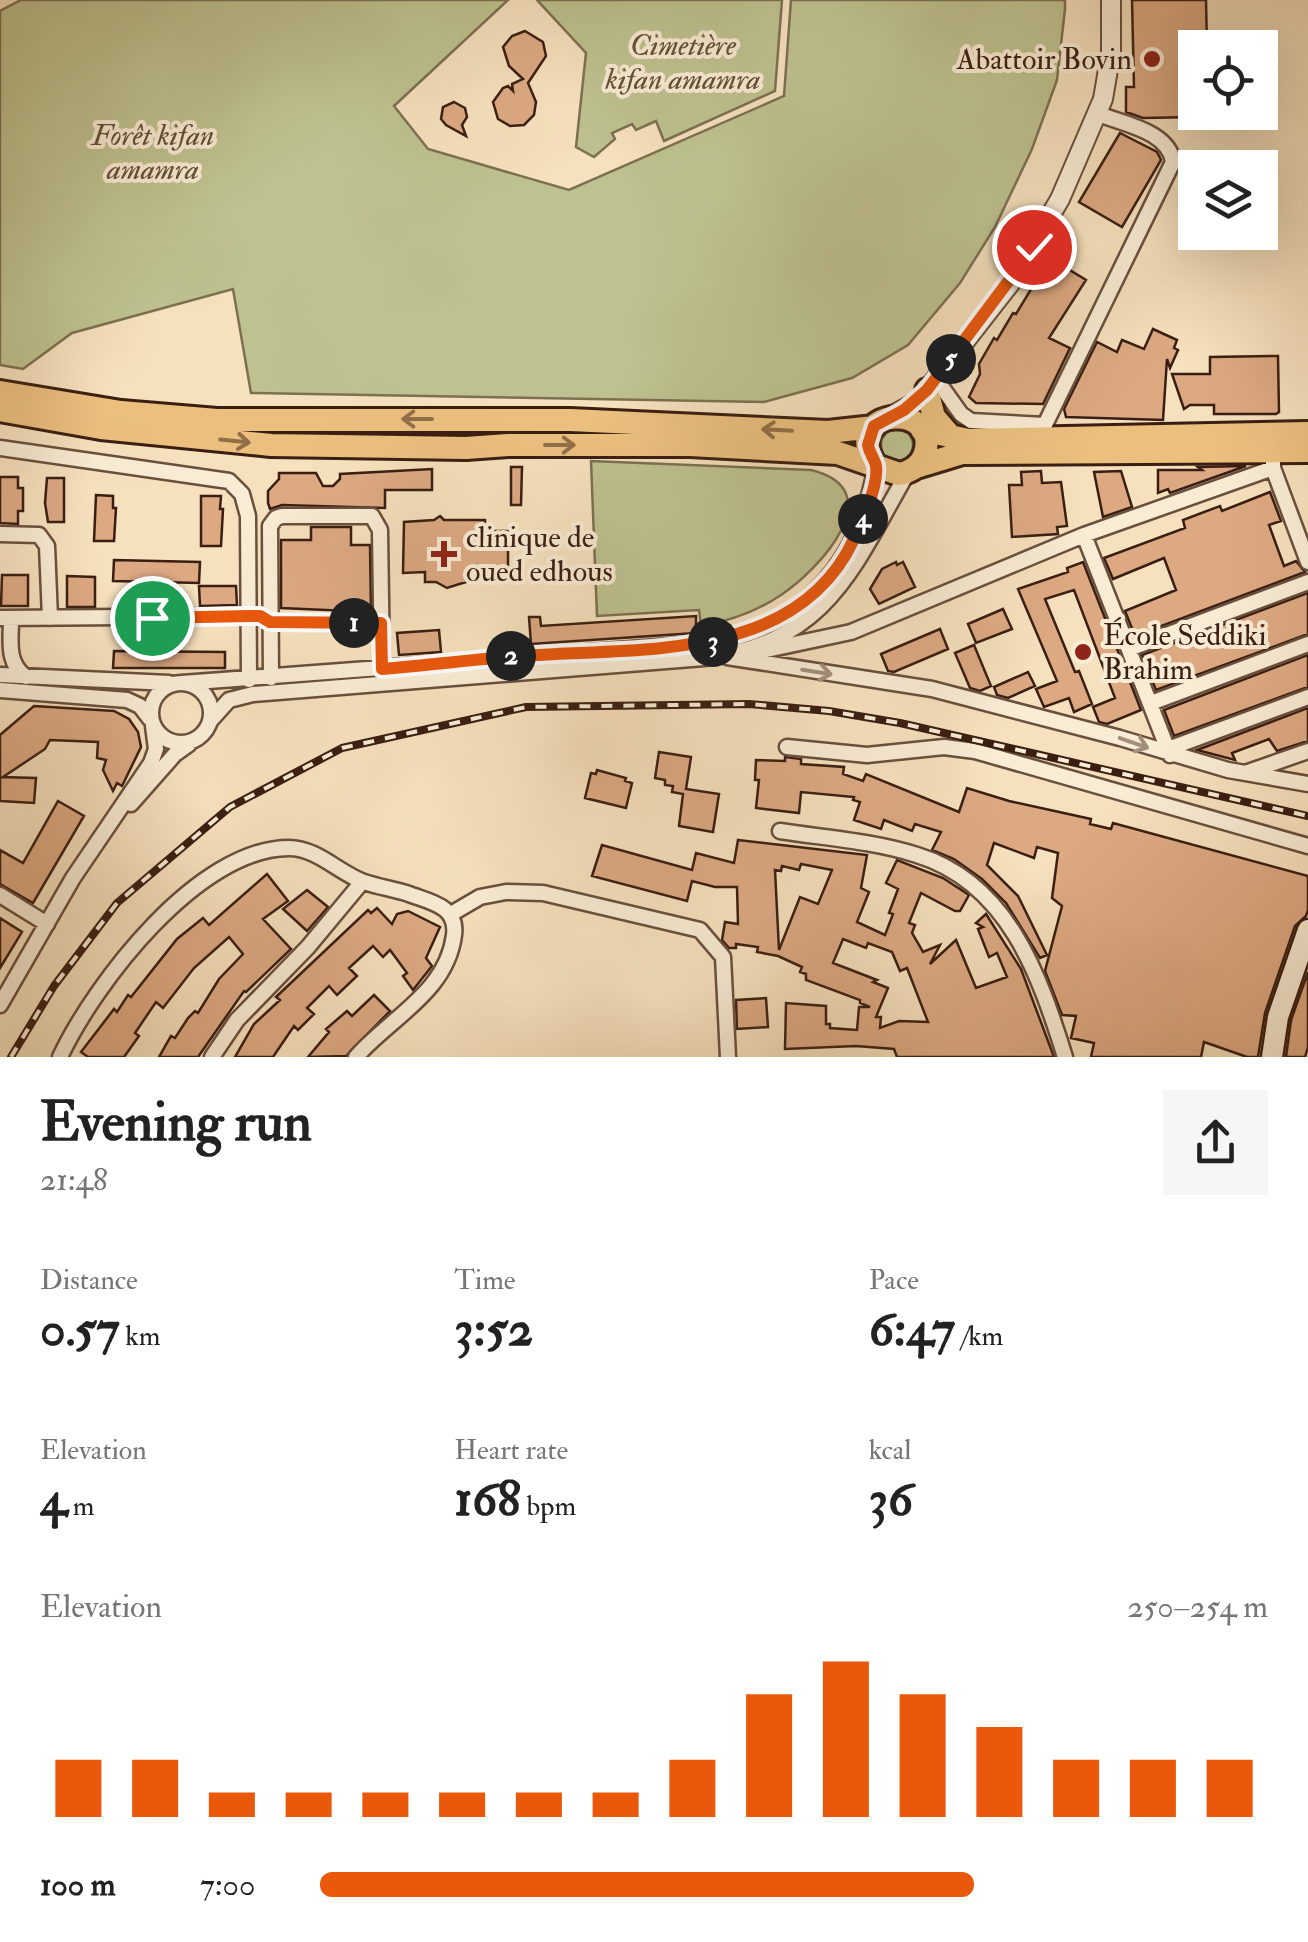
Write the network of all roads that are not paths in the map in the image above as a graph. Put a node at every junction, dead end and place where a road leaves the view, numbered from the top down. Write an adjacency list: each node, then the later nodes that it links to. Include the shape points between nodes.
1 (1111, 0): 2 (street, via 1111,52)
2 (1098, 114): 3 (street, via 1034,247); 8 (street, via 1160,139 1172,162)
3 (932, 385): 6 (street); 7 (street, via 920,404); 8 (street, via 972,421); 10 (main road, via 934,418)
4 (0, 392): 6 (main road, one-way to 4, via 828,432 570,420 217,420)
5 (0, 410): 14 (main road, one-way to 14, via 271,445 690,445 838,454)
6 (882, 421): 7 (main road, via 910,419); 14 (main road, via 868,445)
7 (920, 428): 10 (main road); 15 (main road, via 925,452)
8 (1042, 431): 10 (main road); 12 (main road)
9 (1308, 433): 12 (main road)
10 (953, 439)
11 (0, 448): 20 (street, via 229,481 242,494 248,516)
12 (1273, 450): 13 (main road); 15 (main road, via 962,452); 17 (street); 18 (street)
13 (1308, 451)
14 (875, 464): 15 (main road, via 890,474); 31 (street, via 865,516 834,574 803,602 745,633 697,644)
15 (912, 470): 25 (street, via 851,575 820,609)
16 (0, 534): 22 (street, via 39,535 47,546)
17 (1084, 534): 26 (street); 28 (street)
18 (1308, 562)
19 (1308, 582): 28 (street)
20 (249, 616): 22 (street); 23 (street); 35 (street)
21 (6, 618): 22 (street); 29 (street)
22 (50, 618)
23 (270, 622): 24 (street); 24 (street, via 270,526 276,518 372,516 380,530); 34 (street)
24 (381, 623): 31 (street)
25 (780, 636): 26 (street); 30 (street)
26 (816, 642): 30 (street)
27 (1308, 644): 39 (street)
28 (1129, 650): 39 (street)
29 (10, 652): 32 (street); 33 (street)
30 (721, 656): 40 (street, via 253,694 229,700); 45 (street, one-way to 45, via 932,689)
31 (382, 669): 34 (street)
32 (0, 672): 33 (street)
33 (26, 678): 36 (street)
34 (271, 678): 35 (street)
35 (249, 680): 36 (street)
36 (178, 683): 40 (street, via 205,695); 41 (street, via 157,694)
37 (0, 690): 41 (street, via 134,702)
38 (1308, 697): 45 (street)
39 (1150, 703): 45 (street)
40 (210, 720): 42 (street, via 206,732)
41 (152, 723): 42 (street, via 166,740); 48 (street, via 151,763)
42 (190, 742): 48 (street)
43 (787, 747): 50 (street, via 867,755 944,747 974,752)
44 (1308, 751): 46 (street)
45 (1169, 752): 46 (street)
46 (1244, 773): 47 (street)
47 (1308, 784)
48 (106, 829): 54 (street)
49 (780, 831): 61 (street, via 921,856 984,892 1008,921)
50 (1308, 846)
51 (362, 882): 53 (street); 57 (street, via 302,850 270,850 236,861 152,926 114,969); 58 (street, via 237,1020)
52 (0, 896): 54 (street)
53 (450, 914): 59 (street, via 455,933 439,979); 60 (street, via 480,897 543,893 700,930 723,957)
54 (46, 924): 56 (street)
55 (1308, 930): 62 (main road, via 1278,1017)
56 (0, 1005)
57 (60, 1057)
58 (212, 1057)
59 (356, 1057)
60 (728, 1057)
61 (1065, 1057)
62 (1272, 1057)

